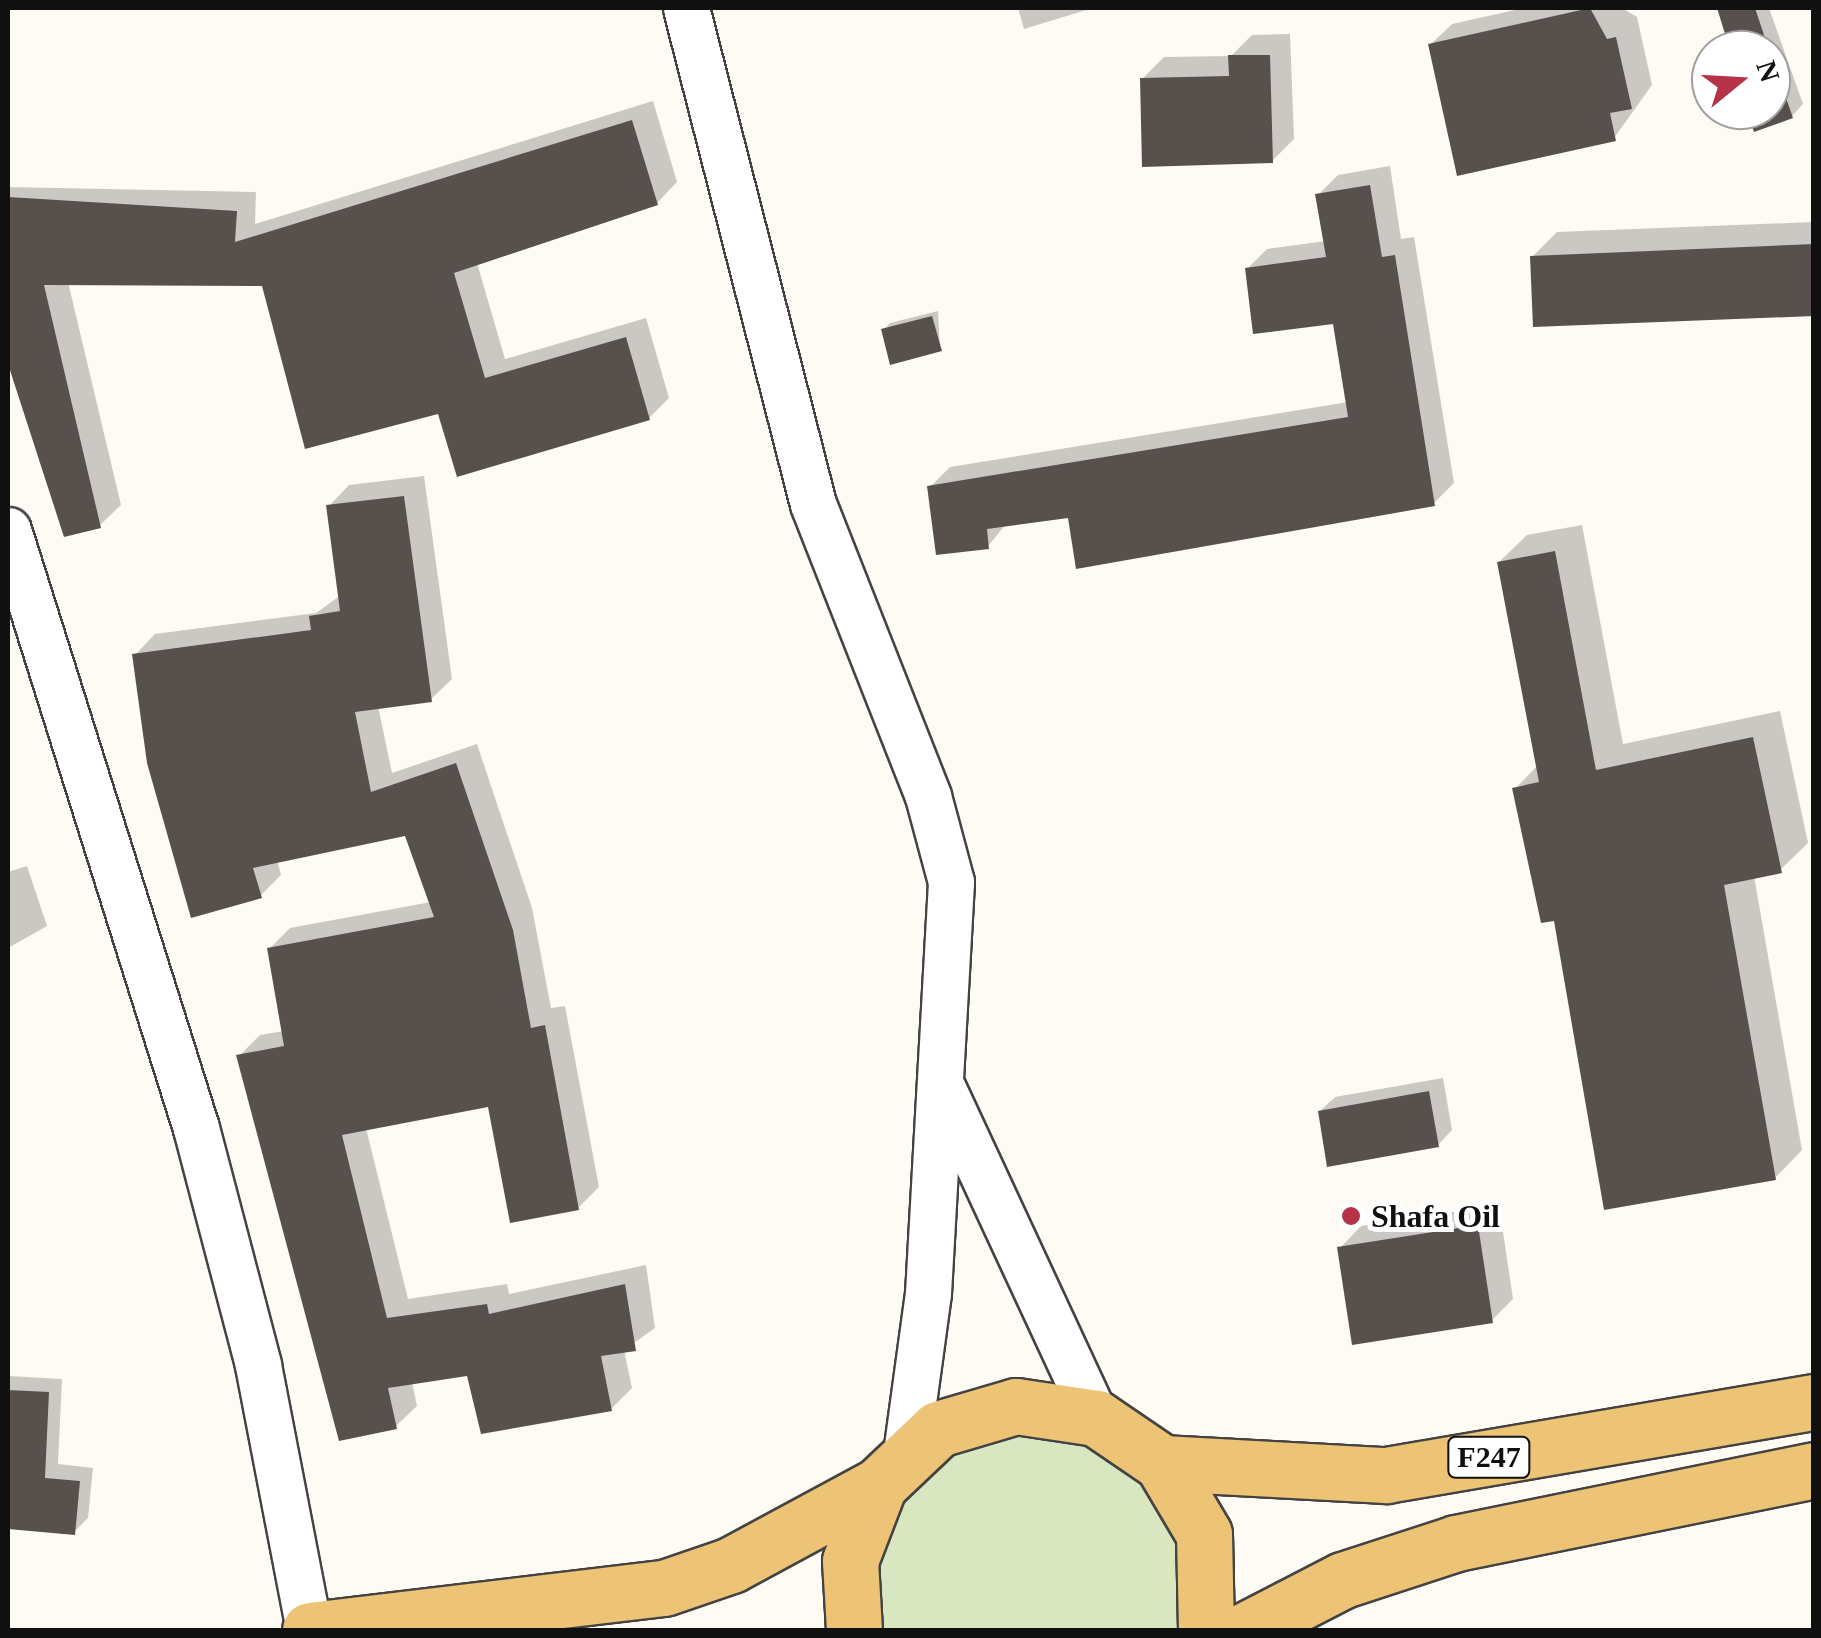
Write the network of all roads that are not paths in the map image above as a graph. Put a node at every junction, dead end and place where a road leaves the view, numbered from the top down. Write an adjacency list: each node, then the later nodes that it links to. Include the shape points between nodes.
1 (686, 8): 3 (street, via 813,504 928,796 951,882)
2 (8, 530): 9 (street, via 196,1128 258,1365)
3 (940, 1084): 5 (street); 7 (street)
4 (1814, 1402): 6 (main road, F247, via 1386,1475)
5 (1096, 1418): 6 (main road); 7 (main road, via 1056,1407 976,1413)
6 (1162, 1464): 11 (main road, via 1204,1534)
7 (893, 1470): 9 (main road, via 731,1565 664,1588); 10 (main road, via 850,1561)
8 (1814, 1470): 12 (main road, F247, via 1456,1543 1343,1580)
9 (310, 1630)
10 (854, 1630)
11 (1206, 1630)
12 (1246, 1630)

